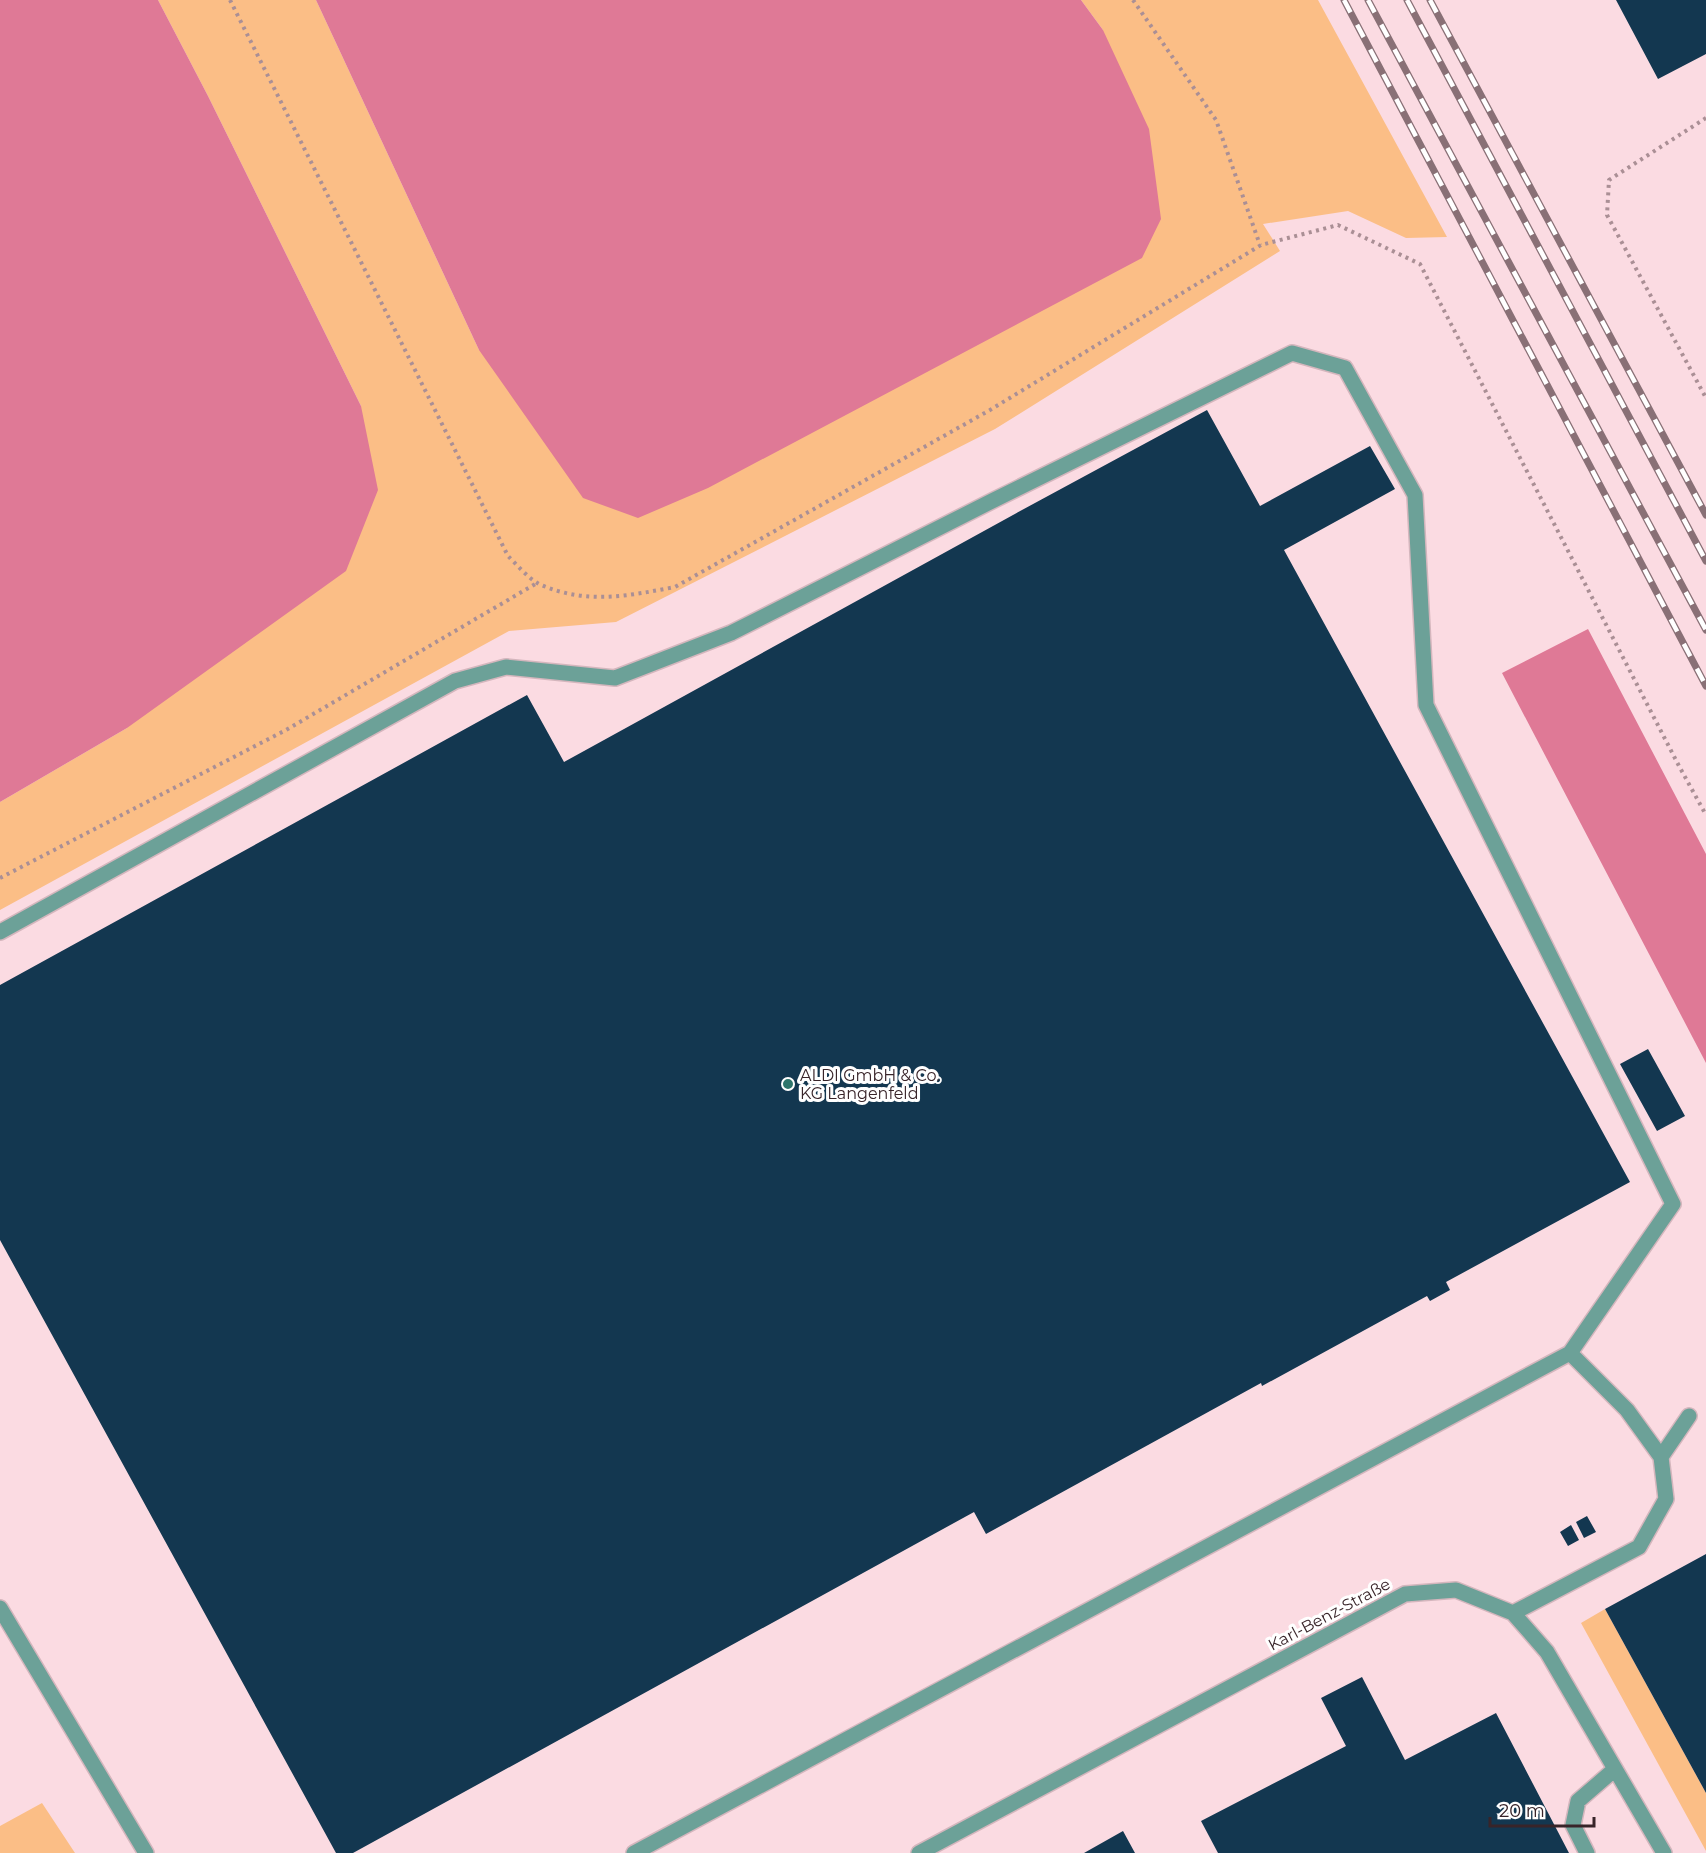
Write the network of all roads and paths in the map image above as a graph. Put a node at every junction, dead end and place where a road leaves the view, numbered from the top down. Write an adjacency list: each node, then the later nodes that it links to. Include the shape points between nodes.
1 (230, 0): 6 (path, via 508,556)
2 (1133, 0): 4 (path, via 1216,120)
3 (1706, 118): 5 (path, via 1609,180 1607,215)
4 (1261, 245): 6 (path, via 990,411 675,587 631,596 582,598); 7 (path, via 1338,225 1420,264)
5 (1706, 398)
6 (537, 583): 8 (path, via 286,730)
7 (1706, 815)
8 (0, 878)
9 (0, 932): 10 (street, via 455,681 506,667 615,678 721,637 1292,353 1345,368 1415,495 1426,705 1673,1204)
10 (1570, 1353): 12 (street, via 1627,1410); 17 (street)
11 (1689, 1416): 12 (street)
12 (1661, 1457): 14 (street, via 1666,1499 1639,1547)
13 (0, 1608): 16 (street)
14 (1513, 1613): 15 (street, Karl-Benz-Straße, via 1547,1652); 18 (street, Karl-Benz-Straße, via 1456,1590 1405,1594)
15 (1615, 1769): 19 (street, via 1578,1801 1573,1825); 20 (street, Karl-Benz-Straße)
16 (146, 1853)
17 (634, 1853)
18 (919, 1853)
19 (1587, 1853)
20 (1664, 1853)

